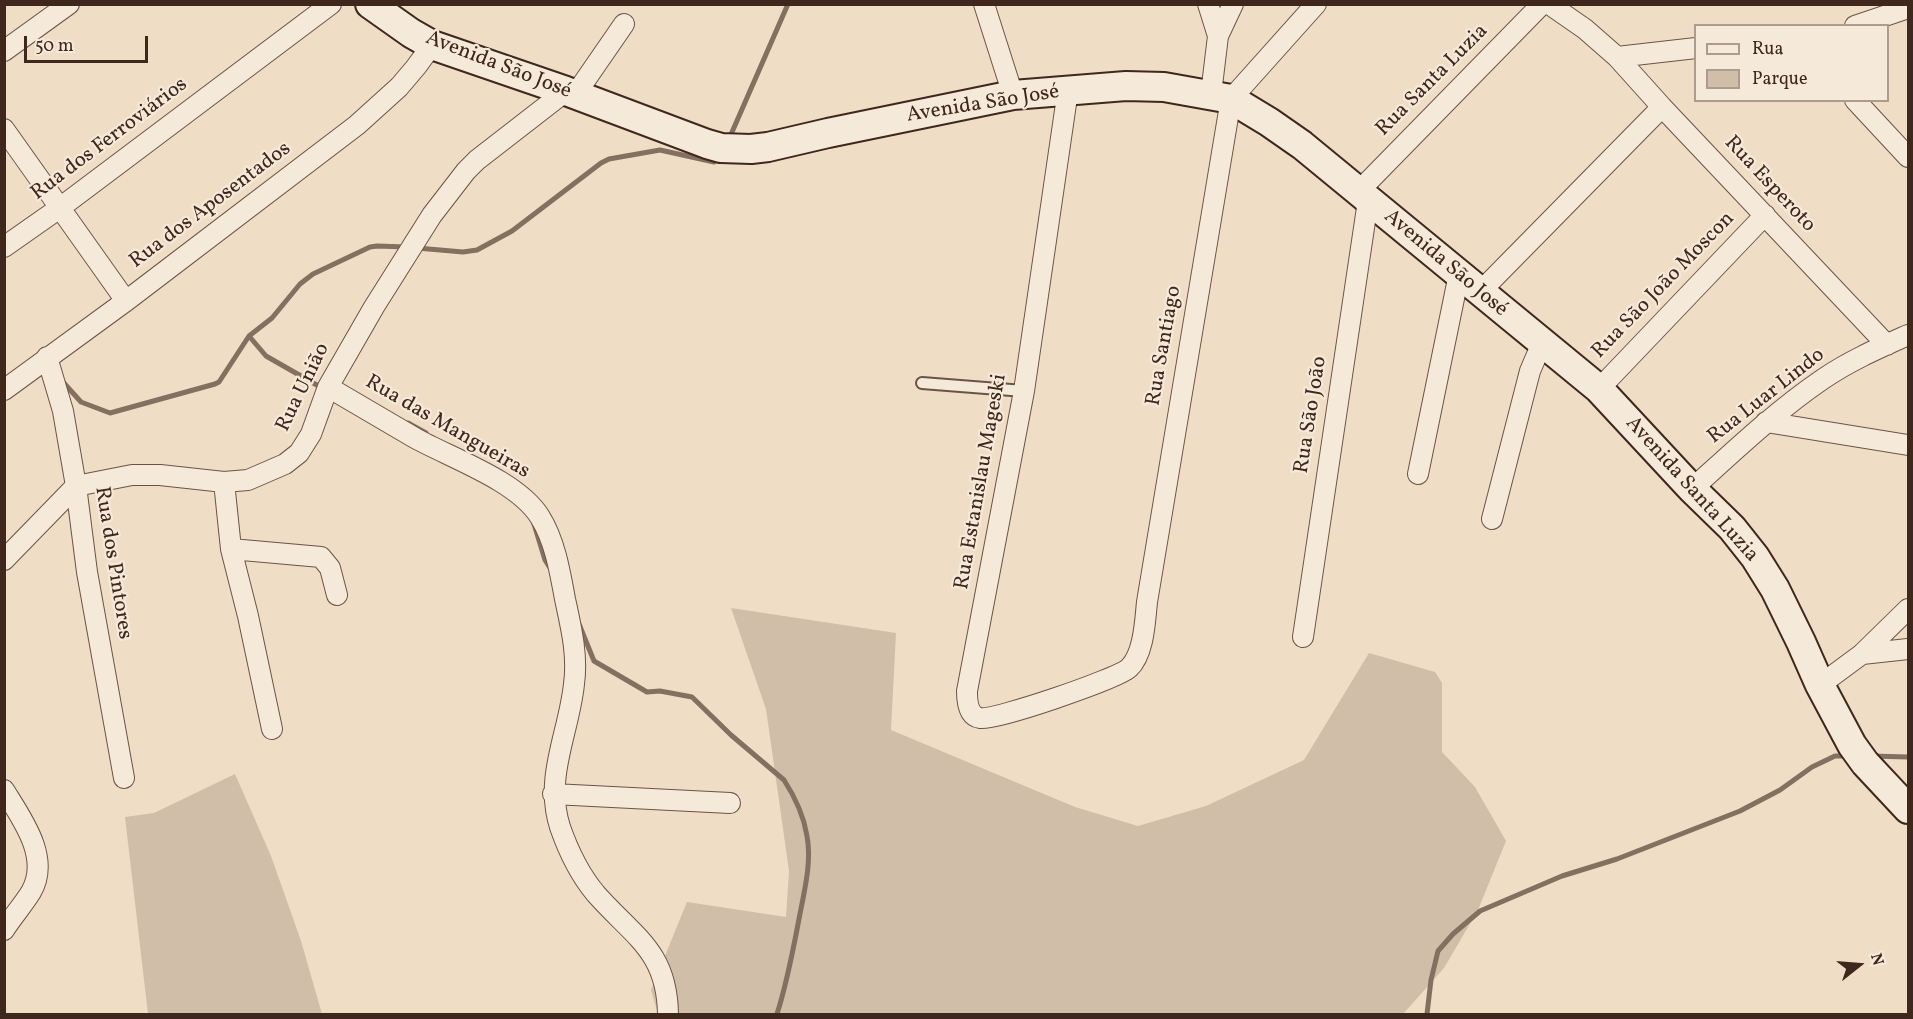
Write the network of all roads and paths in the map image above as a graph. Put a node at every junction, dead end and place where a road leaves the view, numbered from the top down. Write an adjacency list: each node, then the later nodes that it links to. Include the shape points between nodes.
1 (69, 4): 16 (street)
2 (331, 4): 27 (street, Rua dos Ferroviários)
3 (370, 4): 14 (street, Avenida São José)
4 (984, 4): 20 (street)
5 (1208, 4): 13 (street)
6 (1233, 4): 13 (street)
7 (1316, 4): 21 (street)
8 (1542, 4): 26 (street, Rua Santa Luzia)
9 (1549, 4): 17 (street, Rua Esperoto)
10 (1908, 8): 12 (street)
11 (624, 24): 19 (street, Rua União)
12 (1861, 24)
13 (1218, 36): 21 (street, Rua Santiago)
14 (432, 45): 19 (street, Avenida São José); 31 (street, Rua dos Aposentados, via 399,87 357,125)
15 (1694, 48): 17 (street)
16 (4, 51)
17 (1617, 57): 23 (street, Rua Esperoto)
18 (1068, 90): 20 (street, Avenida São José); 21 (street, Avenida São José, via 1164,87); 40 (street, Rua Estanislau Mageski)
19 (570, 93): 20 (street, Avenida São José, via 707,144 736,150 768,147); 37 (street, Rua União, via 466,171 432,214)
20 (1013, 95)
21 (1221, 96): 26 (street, Avenida São José, via 1302,145); 55 (street, Rua Santiago, via 1144,633)
22 (1857, 102): 25 (street)
23 (1662, 107): 28 (street, Rua Esperoto); 30 (street)
24 (4, 129): 27 (street)
25 (1908, 157)
26 (1363, 196): 30 (street, Avenida São José); 52 (street, Rua São João)
27 (61, 207): 29 (street, Rua dos Ferroviários); 31 (street)
28 (1765, 215): 34 (street, Rua Esperoto); 39 (street, Rua São João Moscon)
29 (4, 248)
30 (1470, 283): 33 (street, Avenida São José); 43 (street)
31 (126, 301): 35 (street, Rua dos Aposentados)
32 (1908, 335): 34 (street, Rua Luar Lindo)
33 (1542, 344): 39 (street, Avenida Santa Luzia); 47 (street, via 1530,371)
34 (1887, 345): 41 (street, Rua Luar Lindo, via 1823,379)
35 (47, 357): 38 (street, Rua dos Aposentados); 45 (street, Rua dos Pintores, via 63,411)
36 (922, 383): 40 (lane)
37 (328, 387): 44 (street, Rua União, via 310,434 298,453 285,464 248,480); 60 (street, Rua das Mangueiras, via 507,485 531,504 540,517 559,568 576,657)
38 (4, 390)
39 (1599, 390): 46 (street, Avenida Santa Luzia)
40 (1024, 391): 55 (street, Rua Estanislau Mageski, via 967,692 970,710 973,715 988,718 1094,685)
41 (1766, 422): 42 (street); 46 (street, Rua Luar Lindo)
42 (1908, 445)
43 (1418, 474)
44 (224, 482): 45 (street, Rua União, via 132,475); 48 (street)
45 (76, 486): 49 (street); 58 (street, Rua dos Pintores, via 87,572)
46 (1692, 489): 56 (street, Avenida Santa Luzia, via 1755,557 1802,642)
47 (1492, 519)
48 (231, 549): 50 (street, via 321,557 330,568); 57 (street)
49 (4, 560)
50 (337, 595)
51 (1908, 609): 54 (street)
52 (1303, 637)
53 (1908, 649): 54 (street)
54 (1862, 654): 56 (street)
55 (1130, 667)
56 (1820, 684): 62 (street, Avenida Santa Luzia, via 1859,755)
57 (272, 729)
58 (124, 778)
59 (4, 790): 63 (street, via 30,835 39,870 31,893)
60 (553, 794): 61 (street); 64 (street, Rua das Mangueiras, via 559,824 581,873 640,939 660,969)
61 (730, 803)
62 (1908, 809)
63 (4, 930)
64 (668, 1014)

